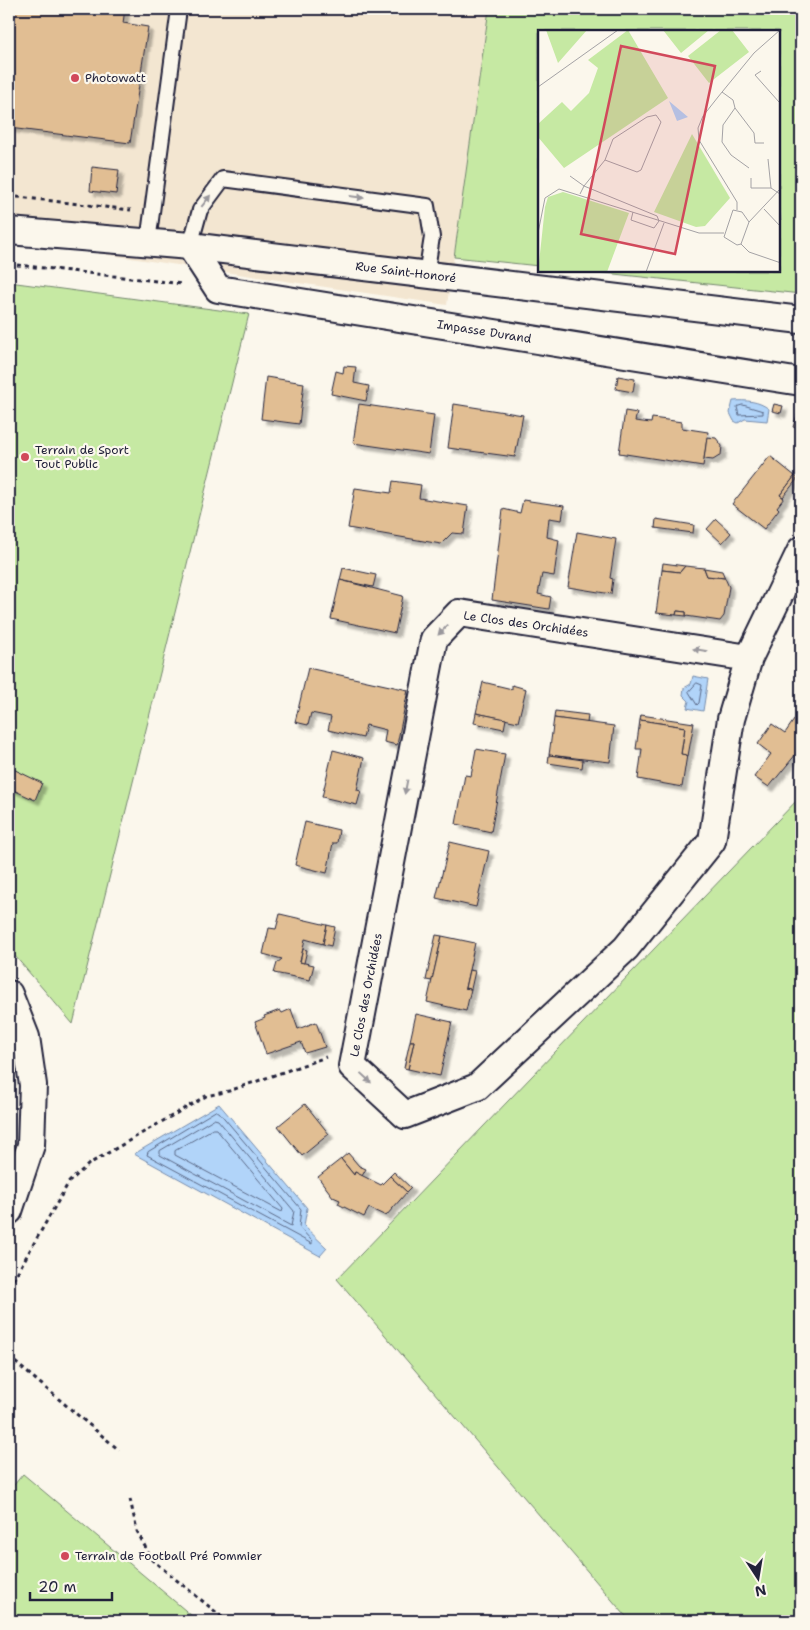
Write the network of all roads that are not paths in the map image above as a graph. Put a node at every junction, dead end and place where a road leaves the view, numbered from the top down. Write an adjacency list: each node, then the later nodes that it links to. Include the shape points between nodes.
1 (179, 9): 3 (lane)
2 (9, 231): 3 (street, Rue Saint-Honoré)
3 (148, 242): 4 (street, Rue Saint-Honoré)
4 (190, 246): 5 (street, Rue Saint-Honoré); 5 (lane, one-way to 5, via 200,210 224,180 427,206 432,237); 7 (street, Impasse Durand, via 218,289)
5 (426, 275): 6 (street, Rue Saint-Honoré)
6 (801, 320)
7 (801, 382)
8 (801, 550): 9 (street, Le Clos des Orchidées)
9 (748, 658): 9 (street, Le Clos des Orchidées, one-way to 9, via 460,613 434,639 352,1066 405,1115 477,1087 626,948 712,841 731,719)
10 (9, 994): 11 (street, via 26,1037 33,1085 31,1145)
11 (9, 1211)

